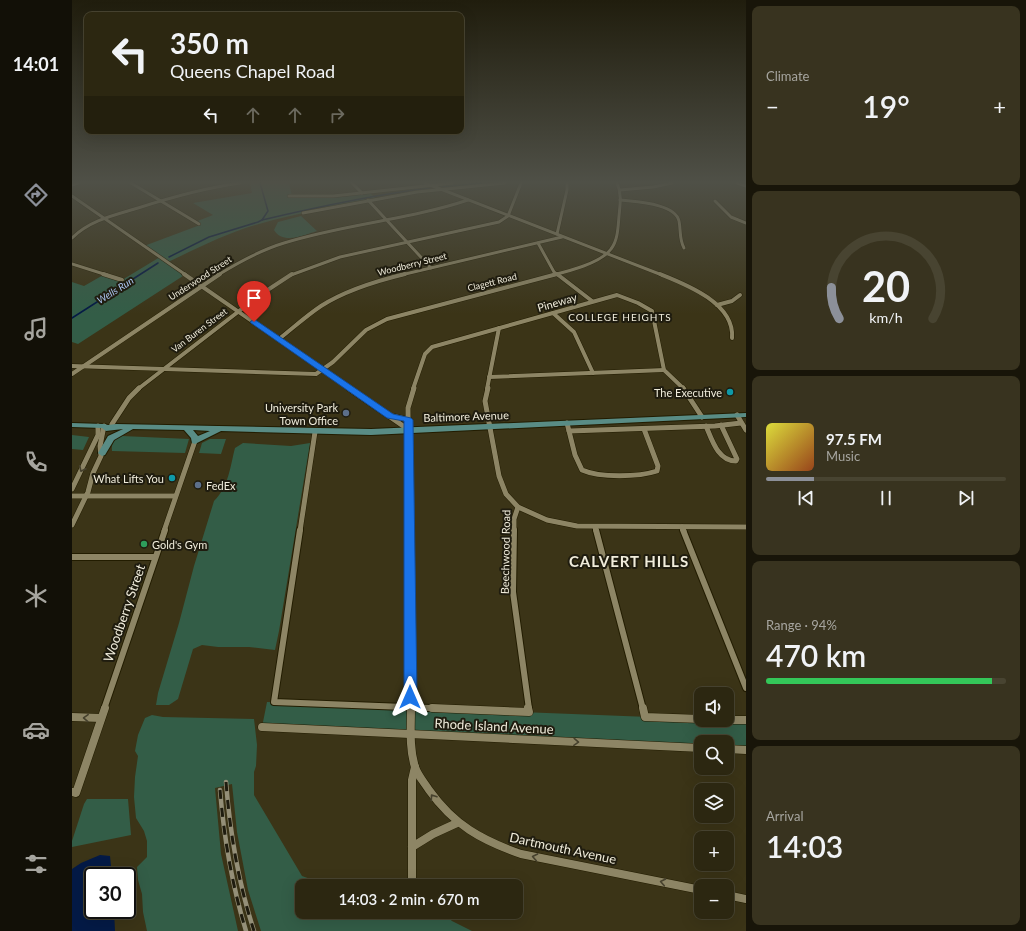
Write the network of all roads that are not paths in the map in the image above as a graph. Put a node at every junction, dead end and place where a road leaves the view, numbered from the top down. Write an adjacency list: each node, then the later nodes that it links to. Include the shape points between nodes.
1 (87, 226): 12 (street)
2 (116, 226): 21 (street)
3 (355, 226): 21 (street, Underwood Street, via 312,235 276,246 242,260)
4 (393, 226): 13 (street)
5 (480, 226): 13 (street, Van Buren Street)
6 (536, 226): 10 (street)
7 (559, 226): 10 (street)
8 (617, 226): 16 (street, Clagett Road, via 616,239)
9 (679, 226): 15 (street)
10 (557, 234): 11 (street)
11 (562, 237): 14 (street, Woodberry Street); 16 (street)
12 (72, 238)
13 (408, 243): 18 (street); 25 (street, Van Buren Street, via 340,257 307,268 278,282)
14 (538, 243): 18 (street, Woodberry Street); 19 (street)
15 (684, 248)
16 (606, 253): 19 (street, Clagett Road, via 589,264); 24 (street, via 681,282)
17 (72, 264): 20 (street)
18 (431, 268): 29 (street, Woodberry Street, via 345,292 309,314)
19 (556, 274): 23 (street); 33 (street, Clagett Road, via 381,321 361,335)
20 (122, 280)
21 (202, 286): 25 (street); 31 (street, Underwood Street)
22 (740, 295): 24 (street, via 732,301)
23 (592, 302): 26 (street, Pineway); 34 (street, Pineway, via 619,296 651,309)
24 (717, 304): 28 (street, via 728,320)
25 (239, 311): 29 (street); 32 (street, Van Buren Street)
26 (553, 313): 27 (street, Pineway); 35 (street, via 574,332)
27 (499, 328): 37 (street, Beechwood Road); 42 (street, Pineway, via 427,350 410,399)
28 (732, 338)
29 (279, 339): 33 (street)
30 (72, 366): 31 (street)
31 (81, 367): 32 (street); 36 (street, Underwood Street)
32 (161, 369): 33 (street, via 312,374); 46 (street, Van Buren Street, via 134,392)
33 (324, 370): 40 (street)
34 (664, 370): 35 (street); 41 (street, via 686,391)
35 (593, 373): 37 (street)
36 (72, 374)
37 (489, 377): 49 (street, Beechwood Road, via 485,400)
38 (737, 415): 39 (main road, Baltimore Avenue); 41 (main road, Baltimore Avenue); 44 (street)
39 (746, 415)
40 (390, 416): 42 (street); 55 (street)
41 (702, 417): 43 (main road, Baltimore Avenue)
42 (408, 420): 55 (street, Pineway)
43 (567, 423): 49 (main road, Baltimore Avenue); 57 (street)
44 (742, 423): 47 (street); 56 (street)
45 (72, 425): 48 (main road, Baltimore Avenue)
46 (114, 425): 48 (main road, Baltimore Avenue, via 112,428); 51 (main road, Baltimore Avenue)
47 (721, 425): 50 (street); 50 (street, via 737,456 736,461 724,458)
48 (101, 426): 60 (street); 61 (street, one-way to 61)
49 (489, 426): 55 (main road, Baltimore Avenue); 65 (street, Beechwood Road, via 499,476 506,494)
50 (706, 426): 52 (street)
51 (134, 427): 53 (main road, Baltimore Avenue); 60 (main road, via 113,436)
52 (644, 428): 57 (street); 57 (street, via 658,466 657,471 652,474 584,472 578,465)
53 (187, 429): 54 (main road, Baltimore Avenue); 59 (main road, via 195,437)
54 (220, 429): 58 (main road, Baltimore Avenue); 59 (main road)
55 (409, 429): 58 (main road, Baltimore Avenue); 73 (street, Pineway)
56 (746, 430)
57 (569, 431)
58 (315, 432): 73 (street, Rhode Island Avenue, via 274,702)
59 (195, 441): 64 (street, Woodberry Street)
60 (102, 453): 63 (street)
61 (72, 489)
62 (72, 496): 63 (street)
63 (86, 496): 64 (street); 66 (street)
64 (175, 496): 71 (street, Woodberry Street)
65 (518, 507): 67 (street, via 528,513 557,522); 74 (street, Beechwood Road, via 514,519 513,592)
66 (72, 525)
67 (596, 527): 68 (street); 77 (street, via 645,717)
68 (682, 527): 69 (street); 72 (street)
69 (746, 527)
70 (72, 557): 71 (street)
71 (155, 557): 76 (street, Woodberry Street)
72 (746, 688)
73 (410, 708): 74 (street, Rhode Island Avenue); 81 (street, Dartmouth Avenue)
74 (529, 712)
75 (72, 717): 76 (street, one-way to 75)
76 (101, 718): 86 (street, Woodberry Street)
77 (694, 719)
78 (734, 720): 79 (street)
79 (746, 720)
80 (262, 727): 81 (street, Rhode Island Avenue)
81 (411, 734): 82 (street, Rhode Island Avenue, one-way to 82); 85 (street, Dartmouth Avenue)
82 (694, 748)
83 (734, 749): 84 (street)
84 (746, 750)
85 (415, 766): 87 (street, Dartmouth Avenue, one-way to 85, via 440,807); 88 (street, via 412,780)
86 (74, 792)
87 (457, 823): 88 (street); 90 (street, Dartmouth Avenue, one-way to 87, via 521,854 492,844)
88 (412, 847): 89 (street)
89 (412, 879)
90 (694, 889)
91 (734, 896): 92 (street)
92 (746, 898)

